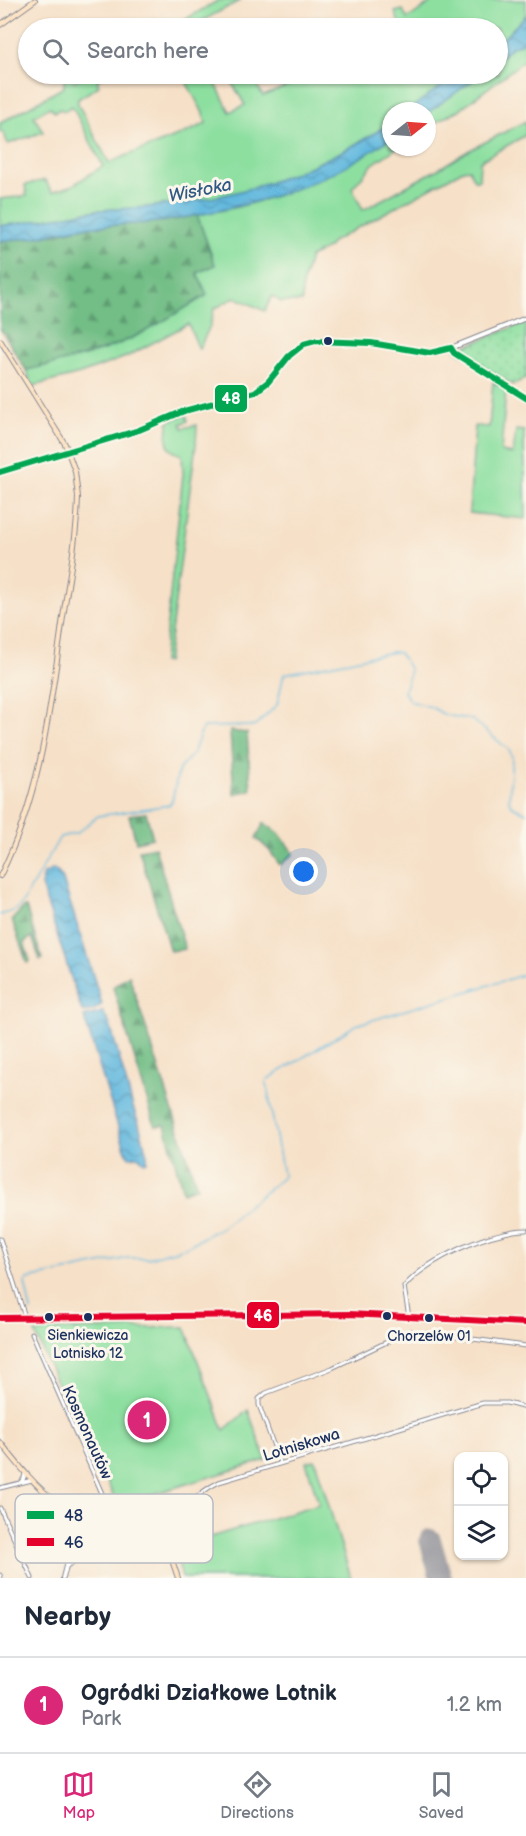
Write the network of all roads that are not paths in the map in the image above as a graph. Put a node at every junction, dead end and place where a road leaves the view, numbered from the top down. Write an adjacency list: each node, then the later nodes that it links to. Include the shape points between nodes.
1 (34, 0): 2 (main road)
2 (0, 26)
3 (526, 318): 5 (street)
4 (0, 340): 7 (main road)
5 (451, 348): 6 (street); 7 (street, via 430,353 371,343 315,341 289,356 255,392 184,411)
6 (526, 398)
7 (69, 452): 8 (street); 9 (main road, via 77,476 78,511 49,719 28,809)
8 (0, 472)
9 (0, 876)
10 (526, 1230): 13 (street, via 481,1240 422,1271 404,1287)
11 (0, 1239): 12 (street)
12 (25, 1317): 13 (main road); 14 (main road)
13 (409, 1317): 15 (main road)
14 (0, 1318)
15 (526, 1323)
16 (32, 1333): 26 (street, Kosmonautów)
17 (526, 1346): 20 (street, via 410,1331 332,1368 266,1393 259,1399 259,1405)
18 (526, 1408): 20 (street, Lotniskowa, via 483,1403)
19 (0, 1442): 21 (main road)
20 (280, 1463): 27 (street, Lotniskowa, via 222,1481)
21 (25, 1473): 22 (main road); 23 (street)
22 (32, 1480): 23 (street); 25 (main road)
23 (20, 1484): 24 (street)
24 (0, 1488)
25 (47, 1494)
26 (102, 1494)
27 (200, 1494)
28 (0, 1508): 29 (street)
29 (15, 1541)
30 (25, 1563): 33 (street)
31 (70, 1563): 34 (street)
32 (173, 1563): 35 (main road)
33 (32, 1578)
34 (63, 1578)
35 (178, 1578)

